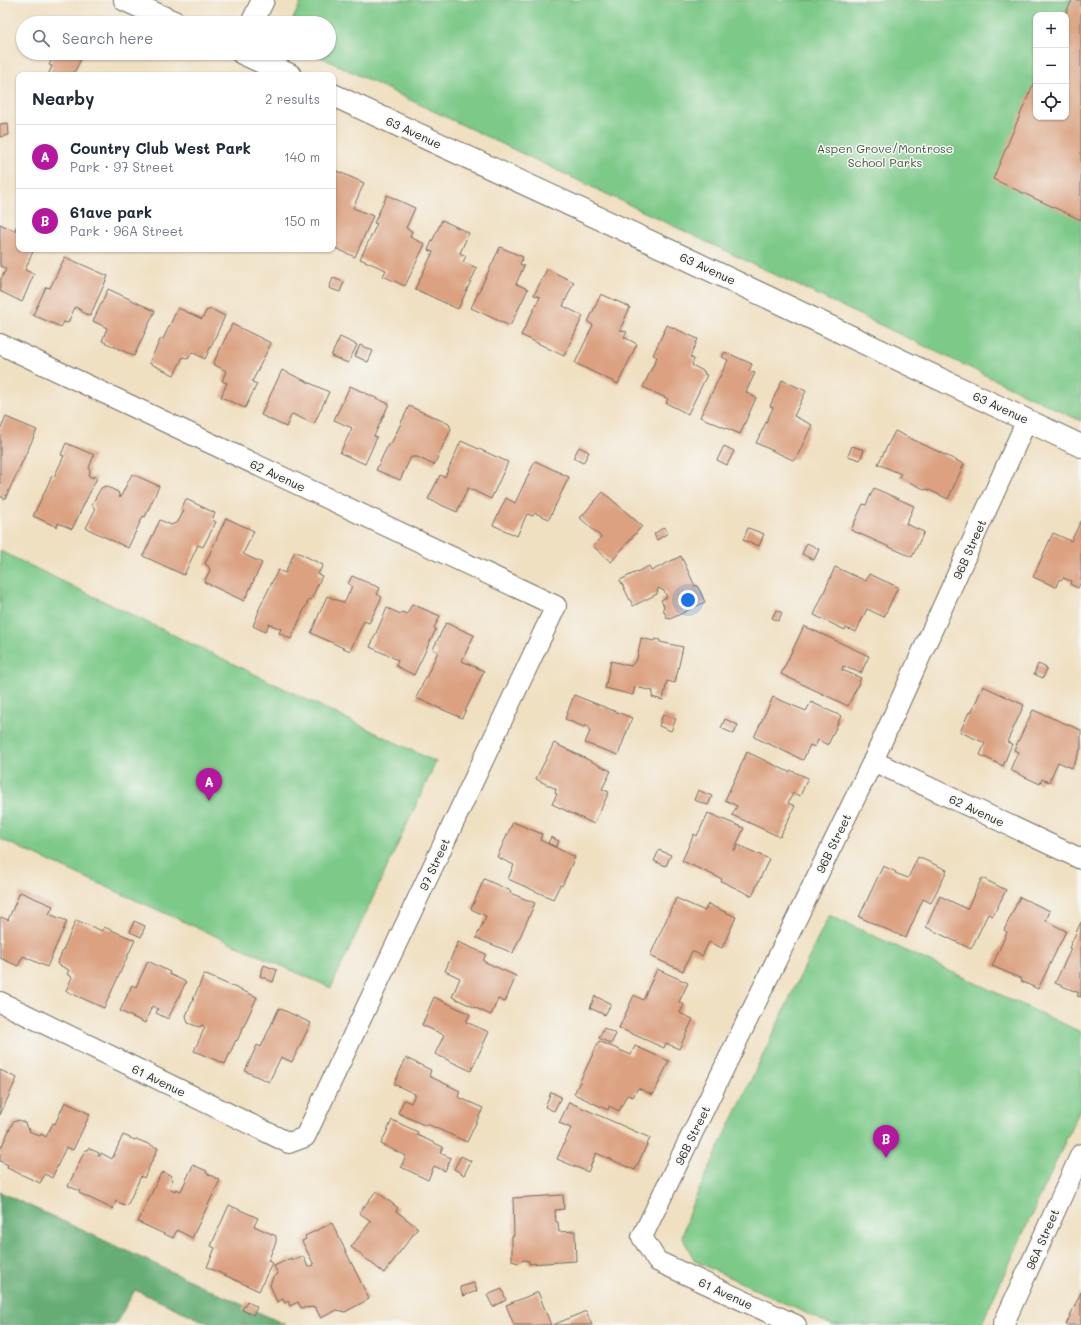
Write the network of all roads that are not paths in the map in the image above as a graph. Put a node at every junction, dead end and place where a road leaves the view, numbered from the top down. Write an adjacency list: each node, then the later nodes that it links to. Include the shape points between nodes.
1 (125, 0): 3 (street)
2 (263, 0): 4 (street)
3 (160, 16)
4 (255, 16)
5 (257, 60): 6 (street)
6 (283, 72)
7 (336, 96): 9 (street, 63 Avenue, via 683,256)
8 (0, 344): 11 (street, 62 Avenue)
9 (1027, 420): 10 (street, 63 Avenue); 12 (street, 96B Street)
10 (1081, 446)
11 (556, 606): 15 (street, 97 Street)
12 (873, 761): 13 (street, 62 Avenue); 17 (street, 96B Street, via 642,1237)
13 (1081, 859)
14 (0, 1002): 15 (street, 61 Avenue, via 289,1143 304,1136)
15 (311, 1122)
16 (1081, 1154): 19 (street, 96A Street)
17 (657, 1261): 18 (street, 61 Avenue)
18 (796, 1325)
19 (1003, 1325)

